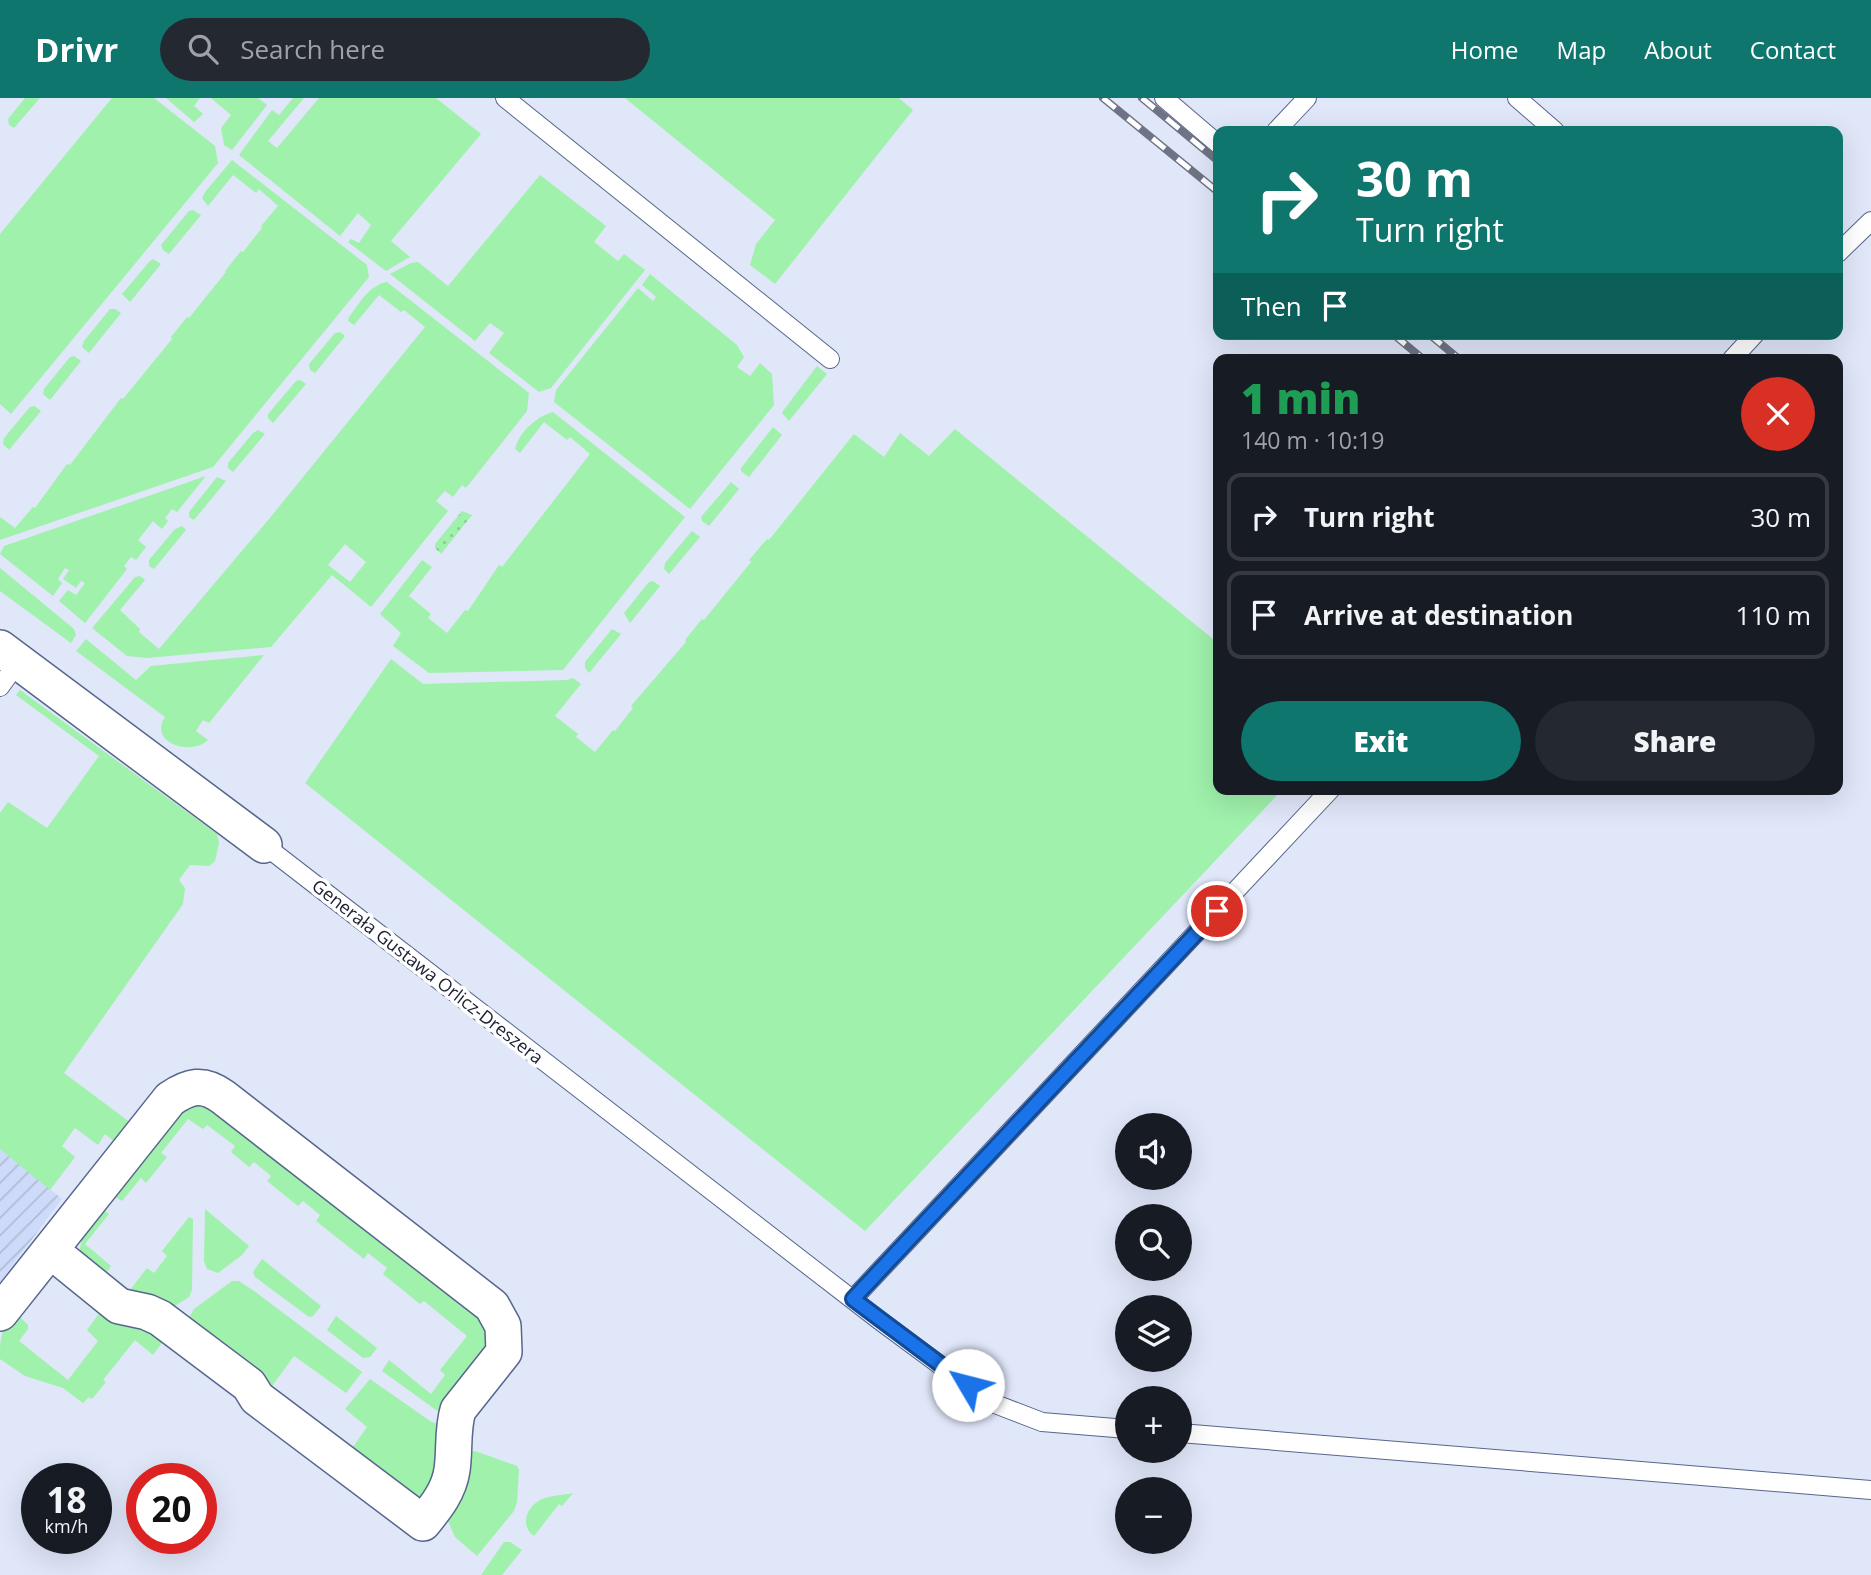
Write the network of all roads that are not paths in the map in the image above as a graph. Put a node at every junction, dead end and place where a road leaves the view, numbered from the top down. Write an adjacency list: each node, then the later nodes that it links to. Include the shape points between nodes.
1 (505, 98): 12 (lane)
2 (1164, 98): 7 (lane)
3 (1307, 98): 5 (lane)
4 (1517, 98): 6 (lane)
5 (1281, 126)
6 (1549, 126)
7 (1213, 140)
8 (1871, 221): 9 (lane)
9 (1843, 248)
10 (1749, 340): 11 (lane)
11 (1737, 354)
12 (830, 359)
13 (6, 665): 15 (street, Generała Gustawa Orlicz-Dreszera)
14 (1325, 795): 17 (lane)
15 (264, 845): 17 (lane, Generała Gustawa Orlicz-Dreszera)
16 (50, 1250): 16 (street, via 119,1306 160,1318 423,1523 449,1485 458,1410 504,1352 503,1326 492,1307 234,1105 206,1088 185,1088 170,1099); 18 (street)
17 (853, 1299): 19 (lane, Generała Gustawa Orlicz-Dreszera, via 990,1402 1042,1422)
18 (0, 1313)
19 (1115, 1428)
20 (1192, 1434): 21 (lane)
21 (1871, 1490)

